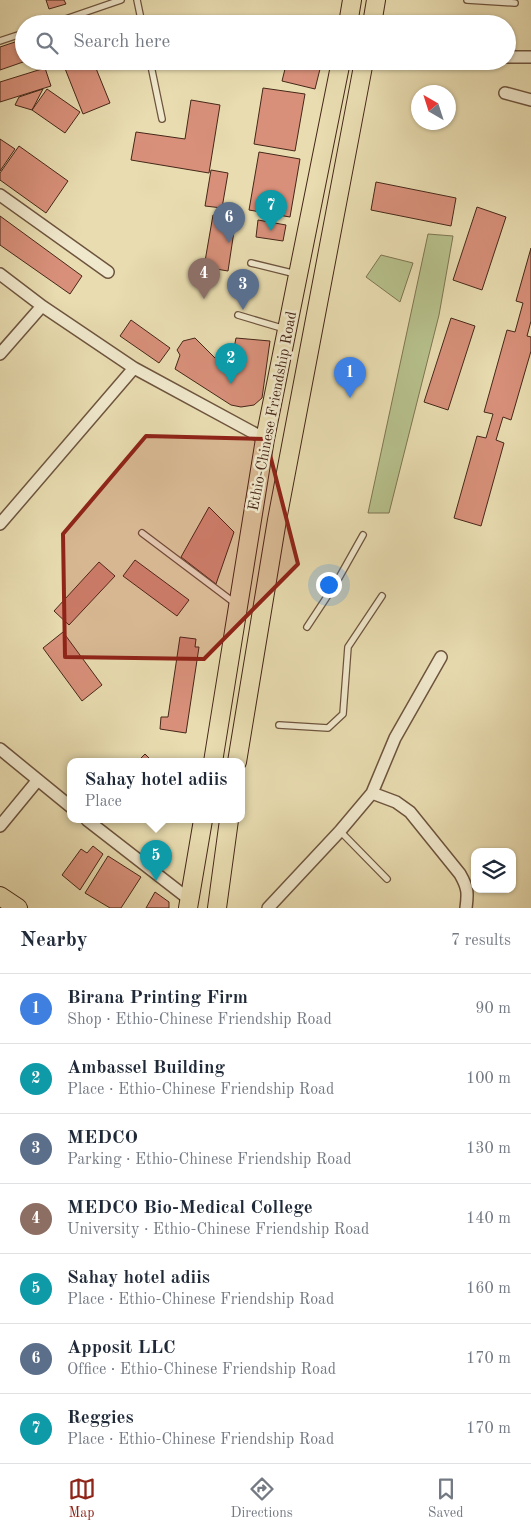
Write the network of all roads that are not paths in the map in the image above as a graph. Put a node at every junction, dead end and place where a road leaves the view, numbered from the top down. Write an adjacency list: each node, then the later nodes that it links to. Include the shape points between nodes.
1 (121, 0): 7 (lane)
2 (137, 0): 8 (lane)
3 (352, 0): 9 (main road)
4 (376, 0): 10 (main road)
5 (466, 0): 6 (lane)
6 (515, 3)
7 (77, 15)
8 (140, 15)
9 (350, 15)
10 (374, 15)
11 (15, 36): 12 (lane)
12 (0, 41)
13 (516, 57): 14 (street)
14 (531, 57)
15 (152, 70): 20 (lane)
16 (338, 70): 25 (main road, Ethio-Chinese Friendship Road)
17 (362, 70): 42 (main road, Ethio-Chinese Friendship Road, via 279,511)
18 (505, 93): 19 (street)
19 (531, 100)
20 (162, 119)
21 (0, 195): 23 (street)
22 (250, 263): 25 (lane)
23 (108, 272)
24 (0, 274): 26 (street)
25 (298, 275): 28 (main road, Ethio-Chinese Friendship Road)
26 (42, 306): 29 (street); 30 (street)
27 (238, 316): 28 (lane)
28 (287, 330): 31 (main road, Ethio-Chinese Friendship Road)
29 (0, 354)
30 (134, 368): 31 (street); 32 (street)
31 (265, 439): 36 (main road, Ethio-Chinese Friendship Road)
32 (0, 524)
33 (142, 533): 36 (lane)
34 (363, 535): 37 (lane)
35 (382, 596): 39 (lane, via 348,647 343,714 328,728)
36 (238, 606): 41 (main road, Ethio-Chinese Friendship Road)
37 (307, 627)
38 (441, 658): 44 (street, via 395,738)
39 (279, 725)
40 (0, 749): 43 (street)
41 (213, 758)
42 (237, 758)
43 (37, 781): 45 (street); 49 (street)
44 (372, 793): 50 (street); 57 (street, via 396,802 410,812 467,885)
45 (67, 804)
46 (91, 823): 53 (street)
47 (202, 823): 53 (main road)
48 (229, 823): 55 (main road)
49 (0, 826)
50 (340, 831): 51 (lane); 56 (street)
51 (387, 879)
52 (0, 896): 54 (main road)
53 (189, 904)
54 (18, 908)
55 (217, 908)
56 (268, 908)
57 (466, 908)

